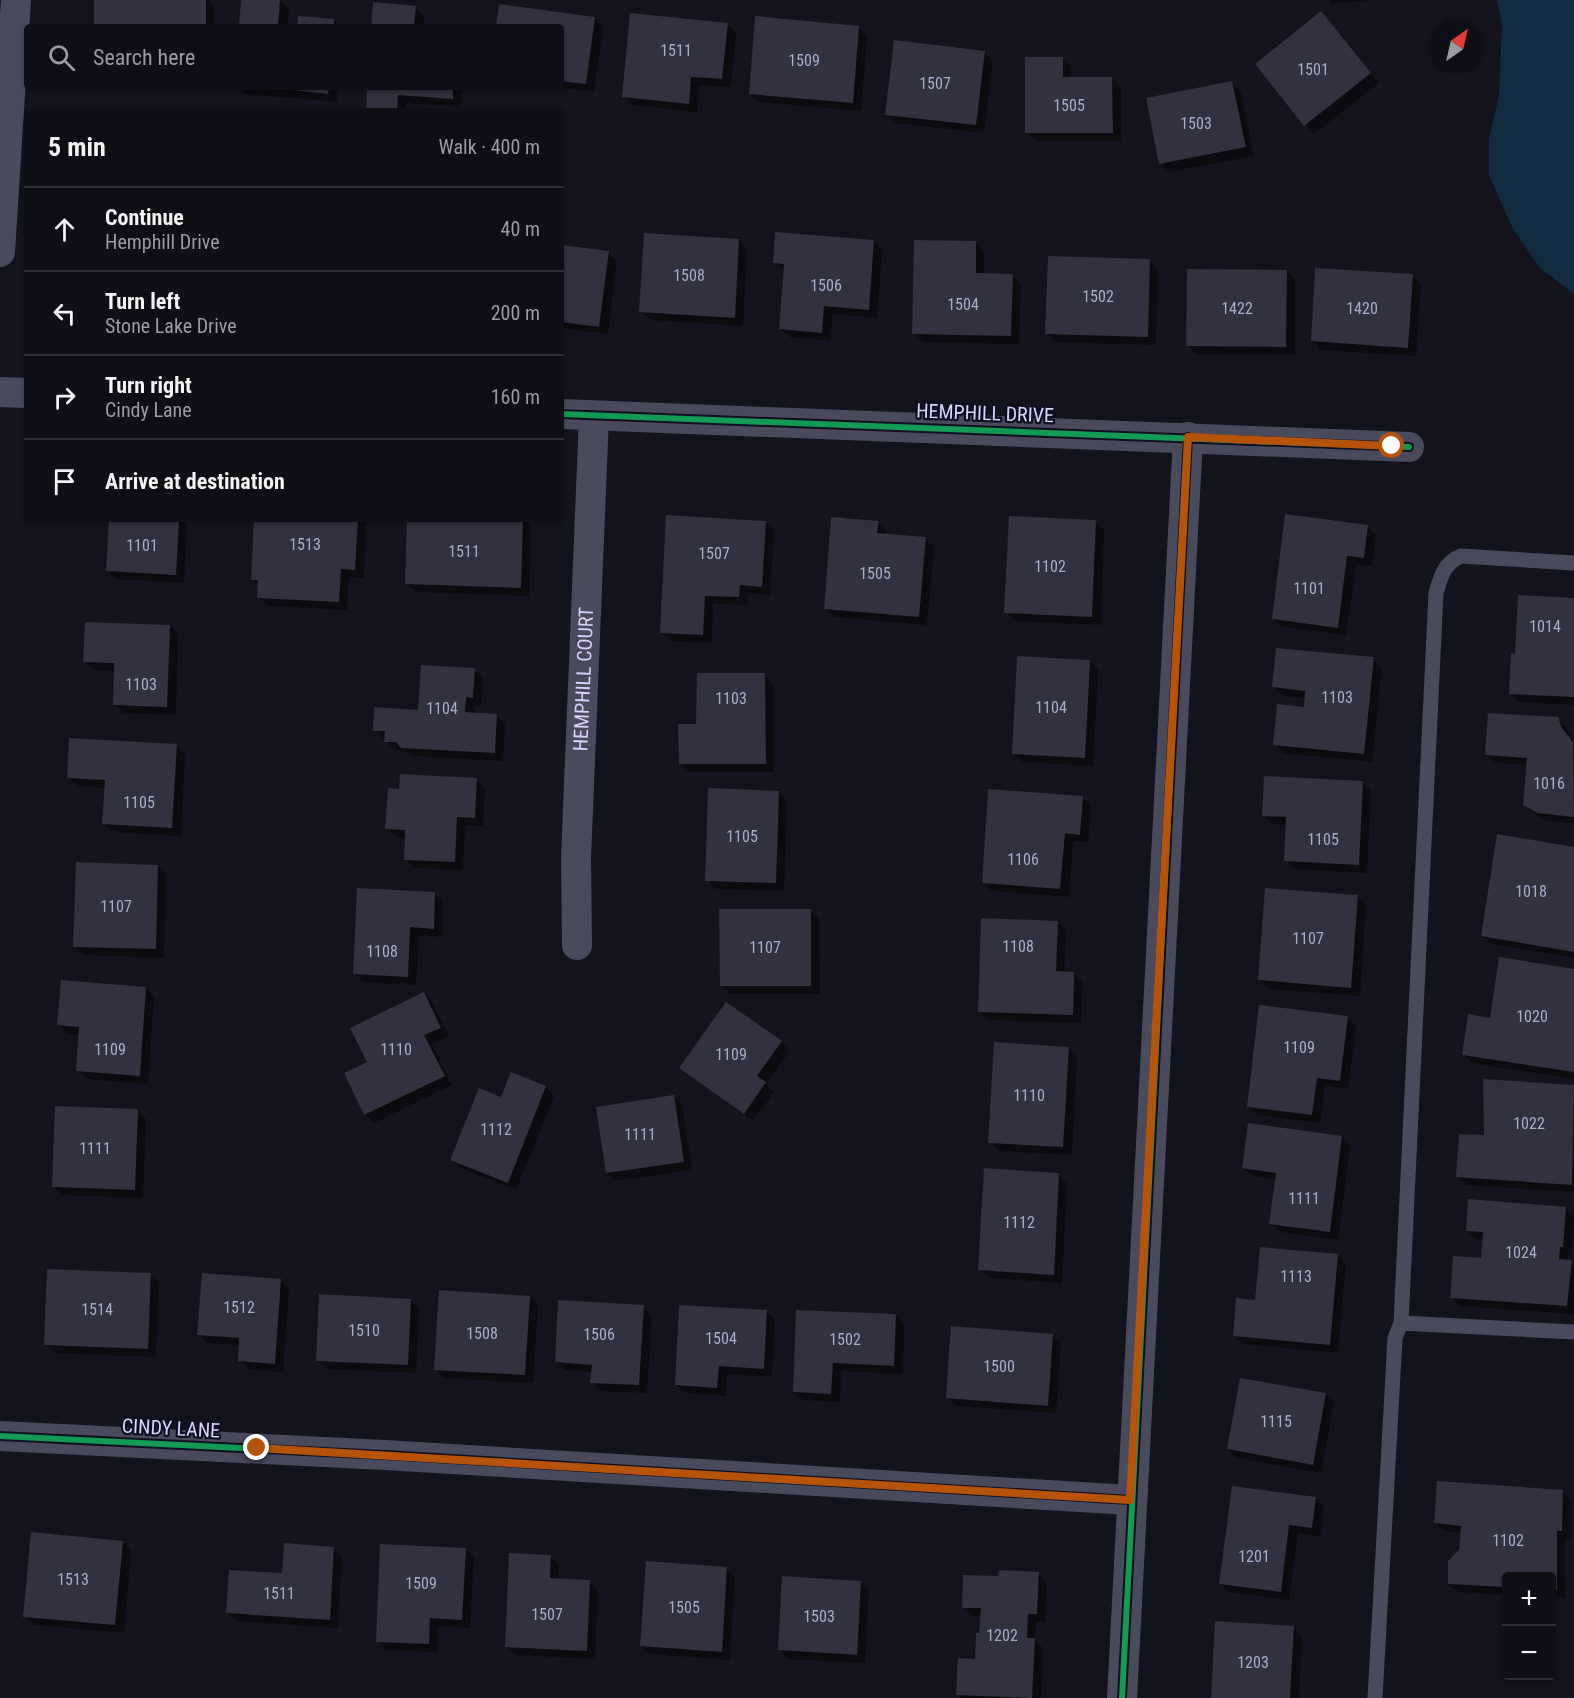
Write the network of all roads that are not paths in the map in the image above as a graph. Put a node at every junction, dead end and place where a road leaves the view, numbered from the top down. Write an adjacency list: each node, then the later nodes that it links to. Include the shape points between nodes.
1 (16, 0): 2 (street)
2 (0, 252)
3 (0, 392): 4 (street)
4 (24, 393)
5 (564, 414): 6 (street, HEMPHILL DRIVE)
6 (594, 416): 7 (street, HEMPHILL DRIVE); 10 (street, HEMPHILL COURT, via 576,858)
7 (1188, 437): 8 (street, HEMPHILL DRIVE); 14 (street)
8 (1409, 447)
9 (1574, 562): 11 (lane, via 1461,556 1450,560 1436,593)
10 (577, 945)
11 (1401, 1323): 12 (lane); 16 (lane, via 1395,1338)
12 (1574, 1332)
13 (0, 1436): 14 (street, CINDY LANE)
14 (1130, 1500): 15 (street)
15 (1122, 1698)
16 (1375, 1698)

